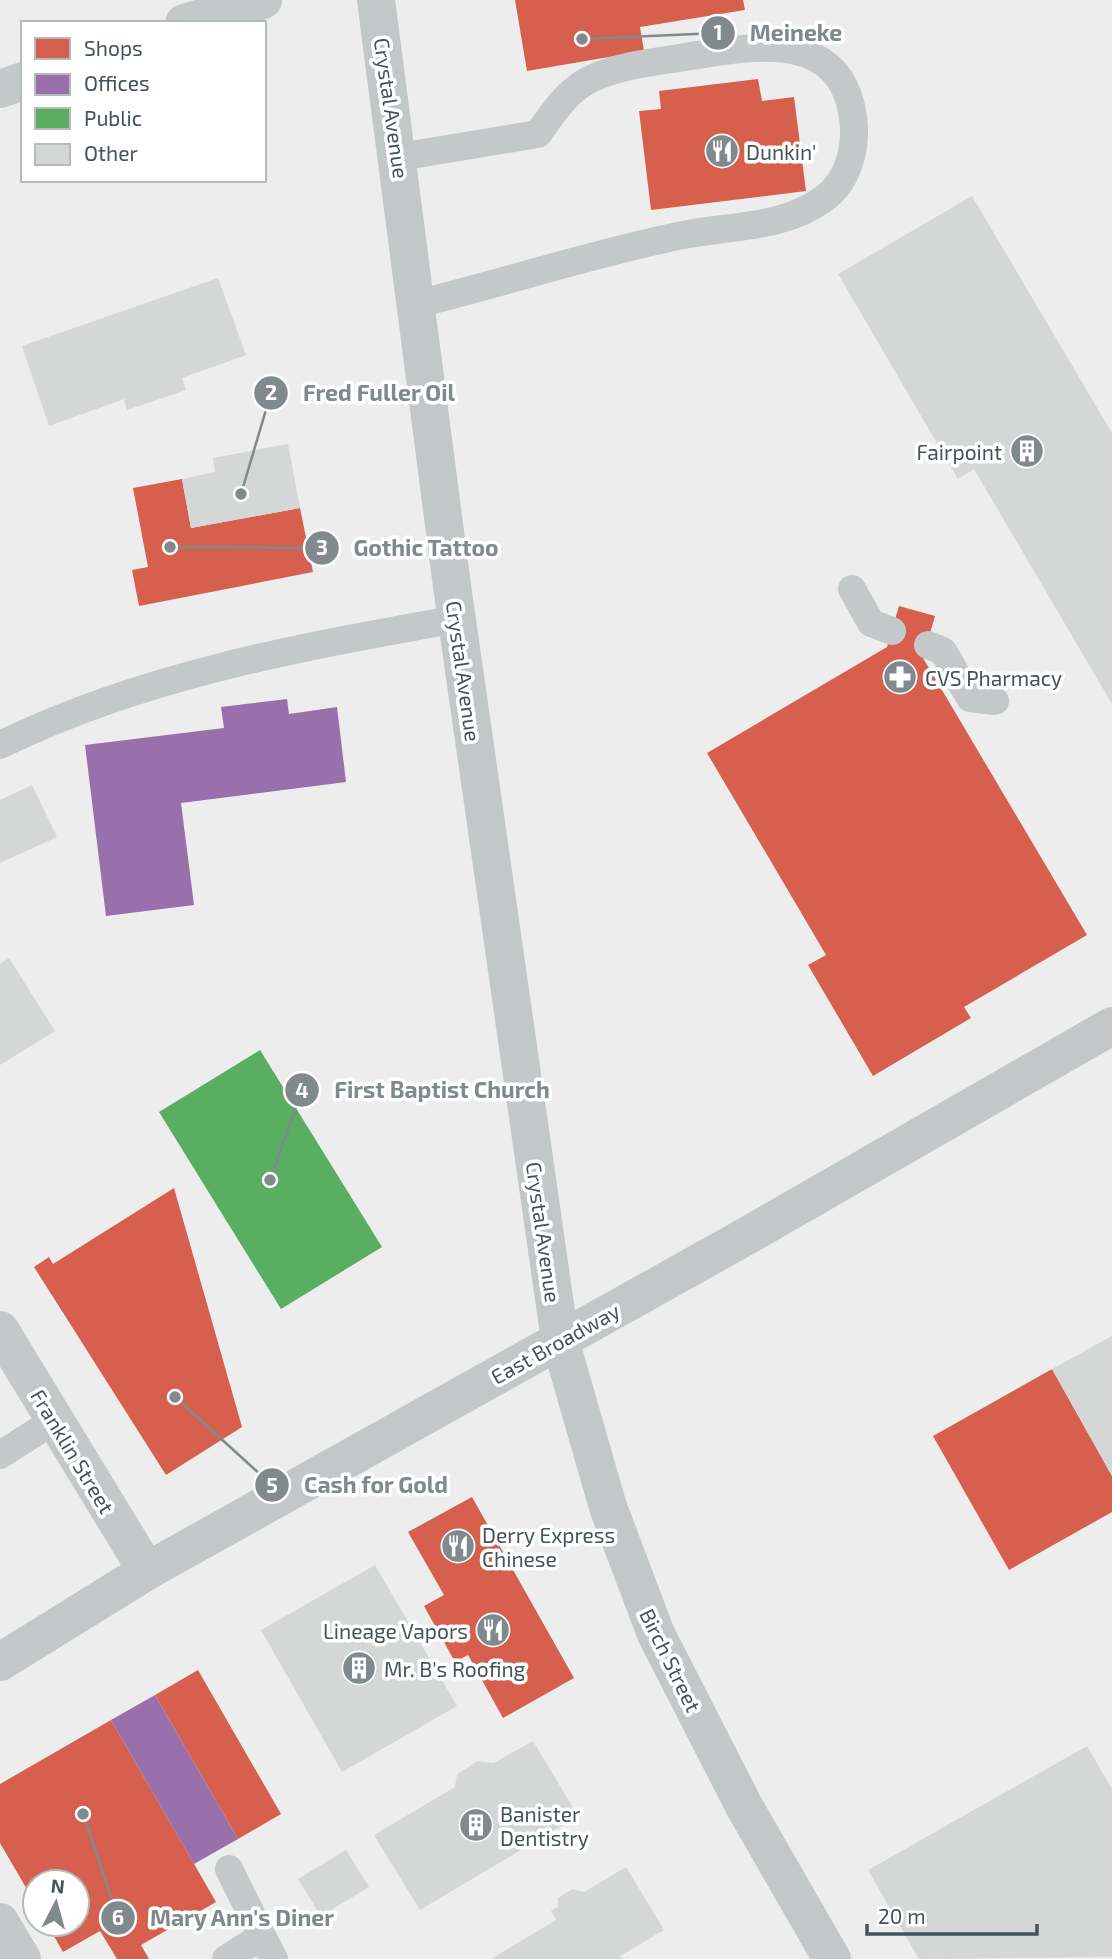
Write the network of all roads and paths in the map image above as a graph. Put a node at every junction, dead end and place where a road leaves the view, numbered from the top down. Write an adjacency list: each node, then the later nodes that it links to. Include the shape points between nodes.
1 (263, 0): 3 (street)
2 (376, 0): 6 (main road, Crystal Avenue)
3 (191, 21)
4 (21, 82): 5 (street)
5 (0, 89)
6 (399, 157): 7 (main road, Crystal Avenue); 7 (lane, via 538,134 564,99 591,78 629,66 753,46 794,49 823,61 843,83 853,117 853,150 846,174 827,197 800,214 759,226 685,235)
7 (417, 304): 9 (main road, Crystal Avenue)
8 (852, 589): 10 (lane, via 871,624)
9 (457, 619): 13 (lane, via 183,676 57,717); 16 (main road, Crystal Avenue)
10 (892, 631)
11 (928, 645): 12 (lane, via 943,651 970,698)
12 (995, 701)
13 (0, 745)
14 (1112, 1026): 16 (main road, East Broadway)
15 (0, 1330): 17 (street, Franklin Street)
16 (560, 1340): 19 (main road, East Broadway); 26 (main road, Birch Street, via 608,1507 656,1634 744,1806)
17 (55, 1420): 18 (lane); 19 (street, Franklin Street)
18 (0, 1455)
19 (147, 1571): 20 (main road, East Broadway)
20 (0, 1662)
21 (229, 1869): 23 (lane)
22 (0, 1922): 24 (street)
23 (268, 1947): 25 (lane)
24 (22, 1959)
25 (226, 1959)
26 (832, 1959)

